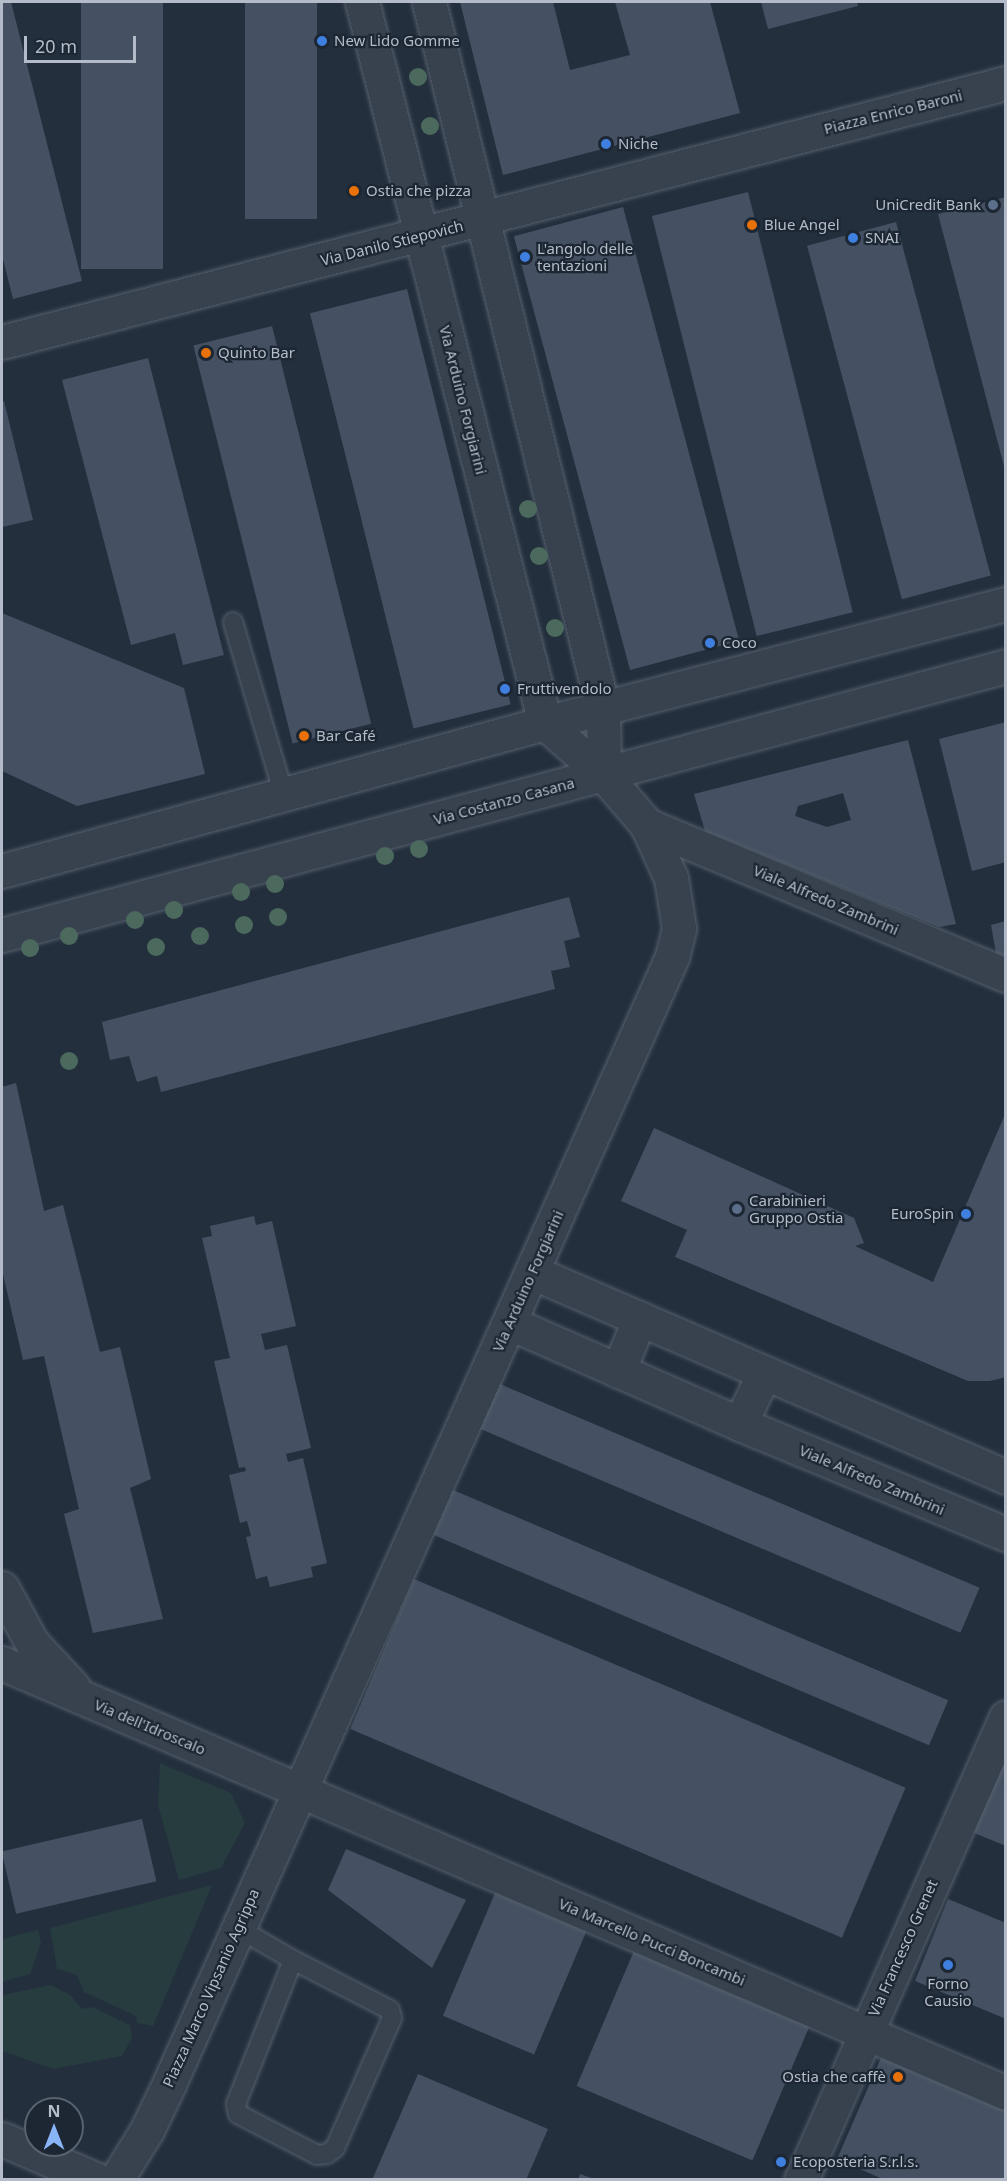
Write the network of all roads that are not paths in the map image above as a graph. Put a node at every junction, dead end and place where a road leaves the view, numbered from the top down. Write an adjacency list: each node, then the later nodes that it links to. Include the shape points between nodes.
1 (362, 2): 6 (street, Via Arduino Forgiarini)
2 (429, 2): 5 (street)
3 (1005, 83): 4 (street, Piazza Enrico Baroni)
4 (782, 141): 5 (street, Via Danilo Stiepovich)
5 (482, 220): 6 (street, Via Danilo Stiepovich); 11 (street)
6 (421, 235): 7 (street, Via Danilo Stiepovich); 12 (street, Via Arduino Forgiarini)
7 (2, 342)
8 (1005, 604): 11 (street)
9 (232, 622): 14 (lane)
10 (1005, 666): 13 (street, Via Costanzo Casana)
11 (603, 709): 12 (street); 13 (street)
12 (545, 723): 13 (street, Via Arduino Forgiarini); 14 (street)
13 (604, 775): 15 (street, Via Arduino Forgiarini); 17 (street, Via Costanzo Casana)
14 (284, 795): 16 (street)
15 (647, 825): 18 (street, Viale Alfredo Zambrini); 19 (street, Via Arduino Forgiarini, via 676,894 676,944)
16 (2, 871)
17 (2, 935)
18 (1005, 975)
19 (532, 1272): 20 (street); 21 (street, Via Arduino Forgiarini)
20 (640, 1318): 22 (street); 23 (street)
21 (510, 1323): 22 (street, Viale Alfredo Zambrini); 31 (street, Via Arduino Forgiarini)
22 (618, 1371): 24 (street, Viale Alfredo Zambrini)
23 (764, 1373): 24 (street); 25 (street)
24 (740, 1424): 26 (street, Viale Alfredo Zambrini)
25 (1005, 1476)
26 (1005, 1534)
27 (2, 1588): 29 (street, via 32,1643)
28 (2, 1663): 29 (street, Via dell'Idroscalo)
29 (88, 1700): 31 (street, Via dell'Idroscalo)
30 (1005, 1717): 34 (street, Via Francesco Grenet)
31 (299, 1791): 32 (street, Piazza Marco Vipsanio Agrippa); 34 (street, Via Marcello Pucci Boncambi)
32 (238, 1928): 33 (lane); 38 (street, Piazza Marco Vipsanio Agrippa, via 159,2107)
33 (293, 1960): 33 (lane, via 236,2104 238,2114 317,2155 327,2154 335,2148 392,2018 390,2010)
34 (866, 2033): 35 (street, Via Marcello Pucci Boncambi); 39 (street, Via Francesco Grenet)
35 (1005, 2093)
36 (2, 2139): 37 (street)
37 (97, 2180)
38 (116, 2180)
39 (801, 2180)

